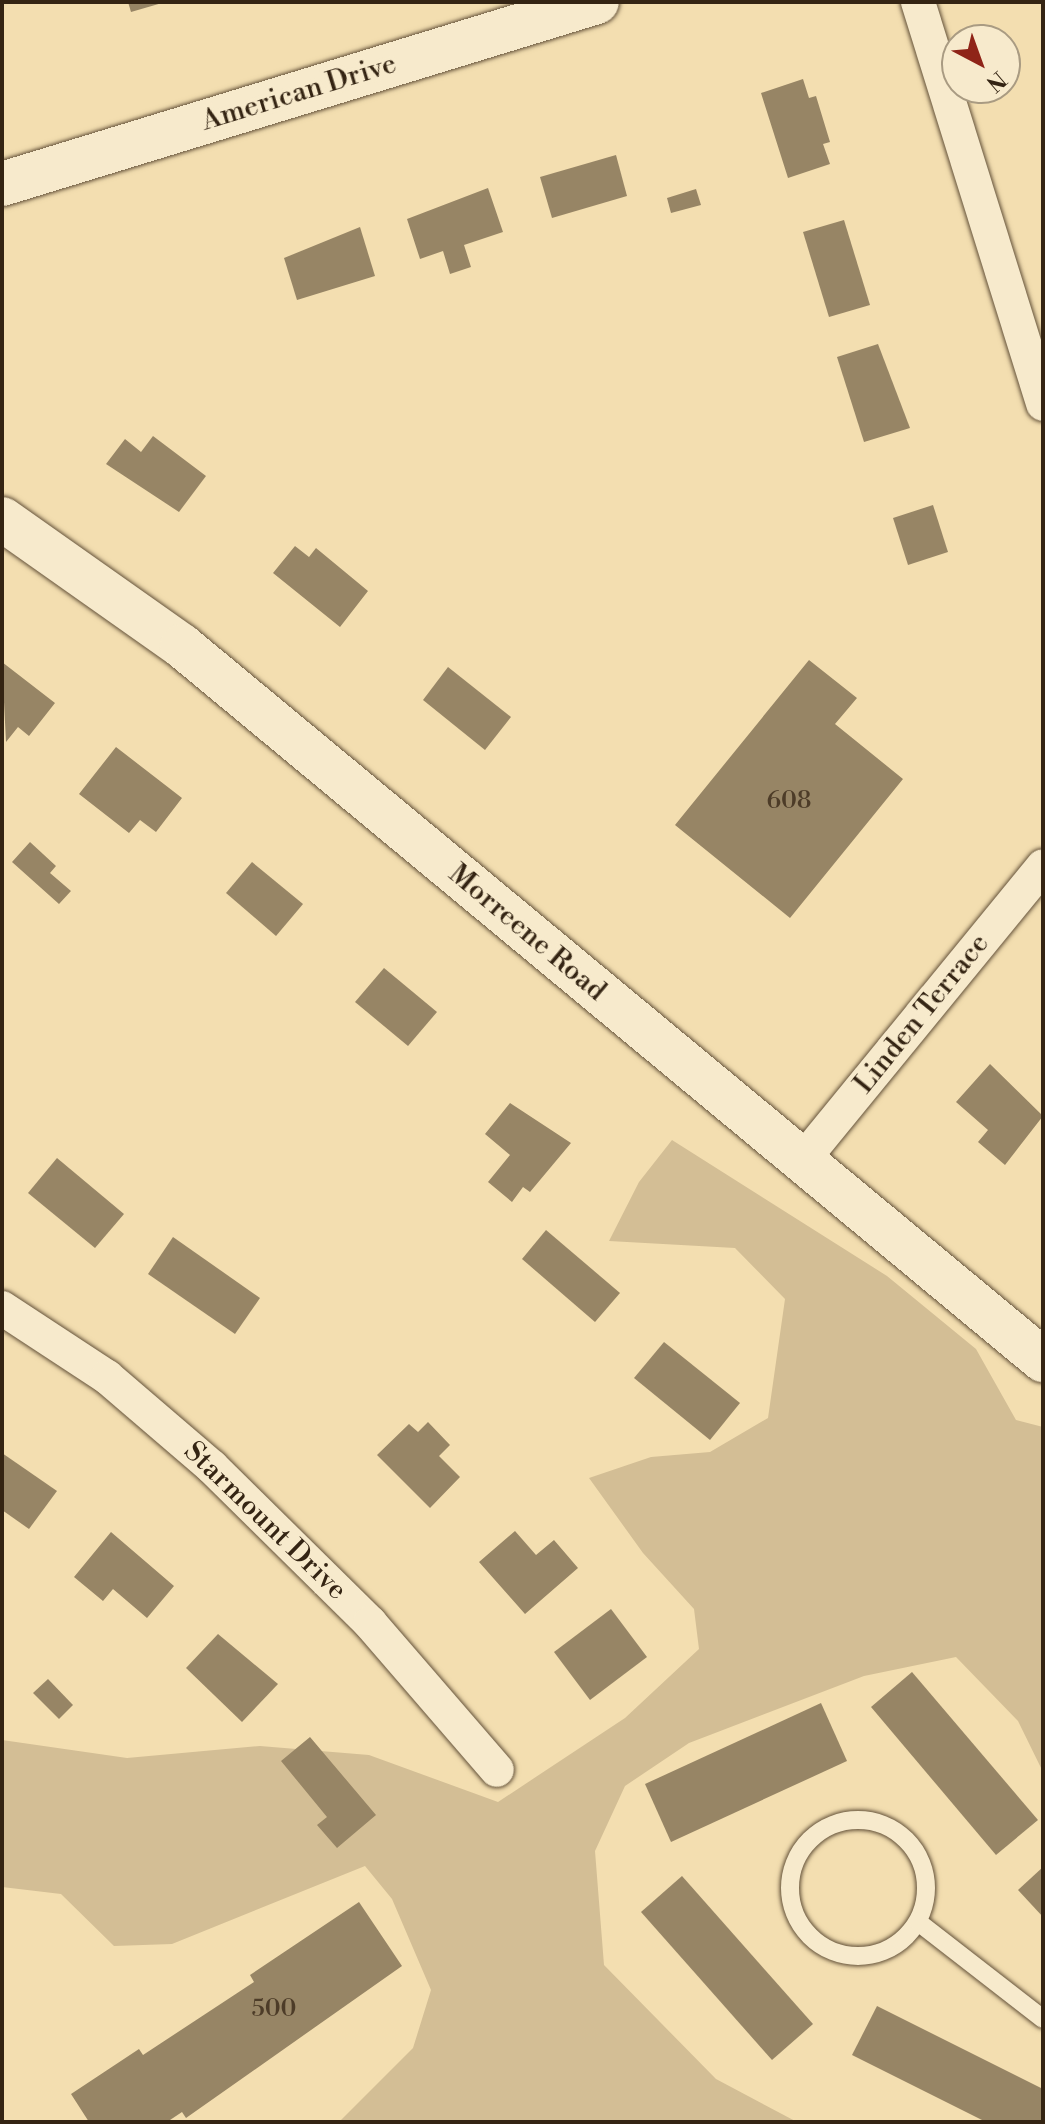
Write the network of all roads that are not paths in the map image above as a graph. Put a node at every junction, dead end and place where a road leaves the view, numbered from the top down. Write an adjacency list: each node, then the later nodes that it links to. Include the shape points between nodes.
1 (597, 2): 3 (street, American Drive)
2 (918, 2): 4 (street)
3 (2, 184)
4 (1043, 404)
5 (2, 519): 7 (street, Morreene Road, via 182,646)
6 (1043, 866): 7 (street, Linden Terrace)
7 (801, 1162): 9 (street, Morreene Road)
8 (2, 1308): 10 (street, Starmount Drive, via 107,1377 212,1467 370,1623)
9 (1043, 1360)
10 (497, 1770)
11 (918, 1922): 11 (lane, via 927,1886 922,1859 901,1832 868,1818 825,1826 792,1862 789,1899 802,1929 837,1954 882,1952); 12 (lane)
12 (1043, 2019)

